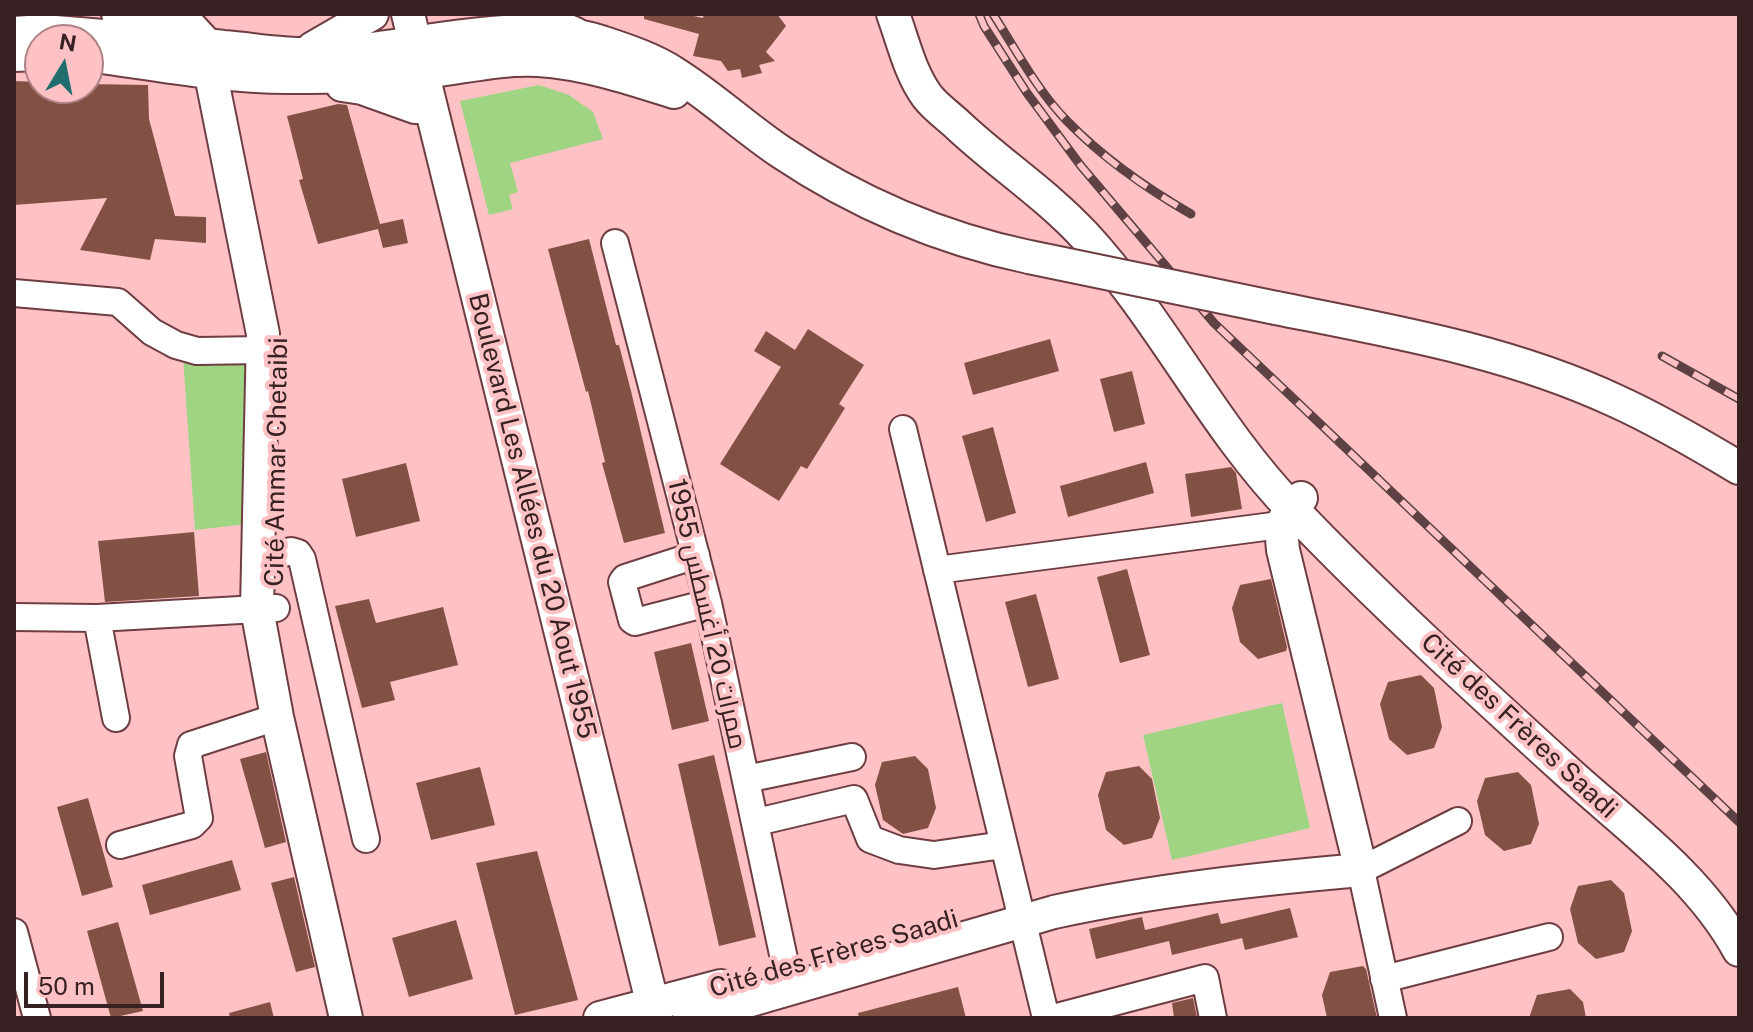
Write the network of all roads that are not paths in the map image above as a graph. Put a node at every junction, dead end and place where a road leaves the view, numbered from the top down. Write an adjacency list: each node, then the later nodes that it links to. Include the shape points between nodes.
1 (115, 14): 9 (street)
2 (372, 14): 12 (main road)
3 (538, 14): 8 (street)
4 (893, 14): 15 (main road, via 928,97)
5 (916, 14): 15 (main road, via 945,85)
6 (14, 33): 9 (main road)
7 (407, 41): 10 (main road); 10 (main road, via 424,34); 12 (main road); 14 (main road, Boulevard Les Allées du 20 Aout 1955)
8 (601, 42): 10 (main road, via 536,32); 13 (main road, via 672,72)
9 (207, 45): 11 (main road); 12 (main road); 16 (main road, Cité Ammar Chetaibi)
10 (465, 49): 13 (main road, via 625,76); 14 (main road)
11 (104, 54)
12 (294, 66): 14 (main road)
13 (718, 106): 21 (main road, bridge, via 803,166 882,210 957,240 1452,345 1619,402)
14 (423, 109): 48 (main road, Boulevard Les Allées du 20 Aout 1955)
15 (1018, 174): 22 (main road, Cité des Frères Saadi, via 1121,278)
16 (248, 217): 19 (main road, Cité Ammar Chetaibi); 24 (main road, Cité Ammar Chetaibi, via 281,335)
17 (615, 243): 23 (street, ممرات 20 أغسطس 1955)
18 (14, 293): 19 (street, Cité Ammar Chetaibi, via 118,302 152,332 197,351)
19 (263, 350): 27 (main road, Cité Ammar Chetaibi, via 258,475)
20 (903, 429): 25 (street)
21 (1739, 468)
22 (1291, 510): 25 (street); 39 (main road, via 1283,550); 41 (main road, Cité des Frères Saadi, via 1677,849); 44 (main road, Cité des Frères Saadi, via 1667,860 1712,906)
23 (696, 555): 26 (street, ممرات 20 أغسطس 1955); 26 (street, via 625,578 625,595 635,622)
24 (273, 556): 27 (main road, Cité Ammar Chetaibi); 36 (street, via 291,551 302,559)
25 (937, 570): 38 (street)
26 (708, 603): 33 (street, ممرات 20 أغسطس 1955)
27 (266, 608): 29 (street); 30 (main road, Cité Ammar Chetaibi); 51 (main road, Cité Ammar Chetaibi)
28 (14, 617): 29 (street)
29 (97, 618): 31 (street)
30 (277, 717): 37 (street, via 191,745 188,756 199,818 192,825); 50 (main road, Cité Ammar Chetaibi)
31 (116, 718)
32 (852, 757): 33 (street)
33 (746, 779): 35 (street, ممرات 20 أغسطس 1955)
34 (1458, 821): 39 (street, Cité des Frères Saadi)
35 (757, 822): 38 (street, via 854,799 870,839 899,850 934,855); 45 (street, ممرات 20 أغسطس 1955)
36 (366, 839)
37 (120, 845)
38 (1003, 845): 40 (street)
39 (1358, 859): 40 (main road, Cité des Frères Saadi, via 1288,877 1054,912); 46 (street)
40 (1020, 912): 45 (main road, Cité des Frères Saadi); 54 (street)
41 (1739, 920)
42 (14, 932): 47 (street)
43 (1549, 937): 46 (street)
44 (1739, 950)
45 (788, 977): 48 (main road, Cité des Frères Saadi); 53 (main road, Cité des Frères Saadi)
46 (1384, 979): 57 (street)
47 (20, 984): 49 (street)
48 (646, 1012): 52 (main road, Cité des Frères Saadi)
49 (37, 1018)
50 (346, 1018)
51 (368, 1018)
52 (600, 1018)
53 (689, 1018)
54 (1046, 1018)
55 (1053, 1018): 56 (street, via 1205,978)
56 (1213, 1018)
57 (1393, 1018)

